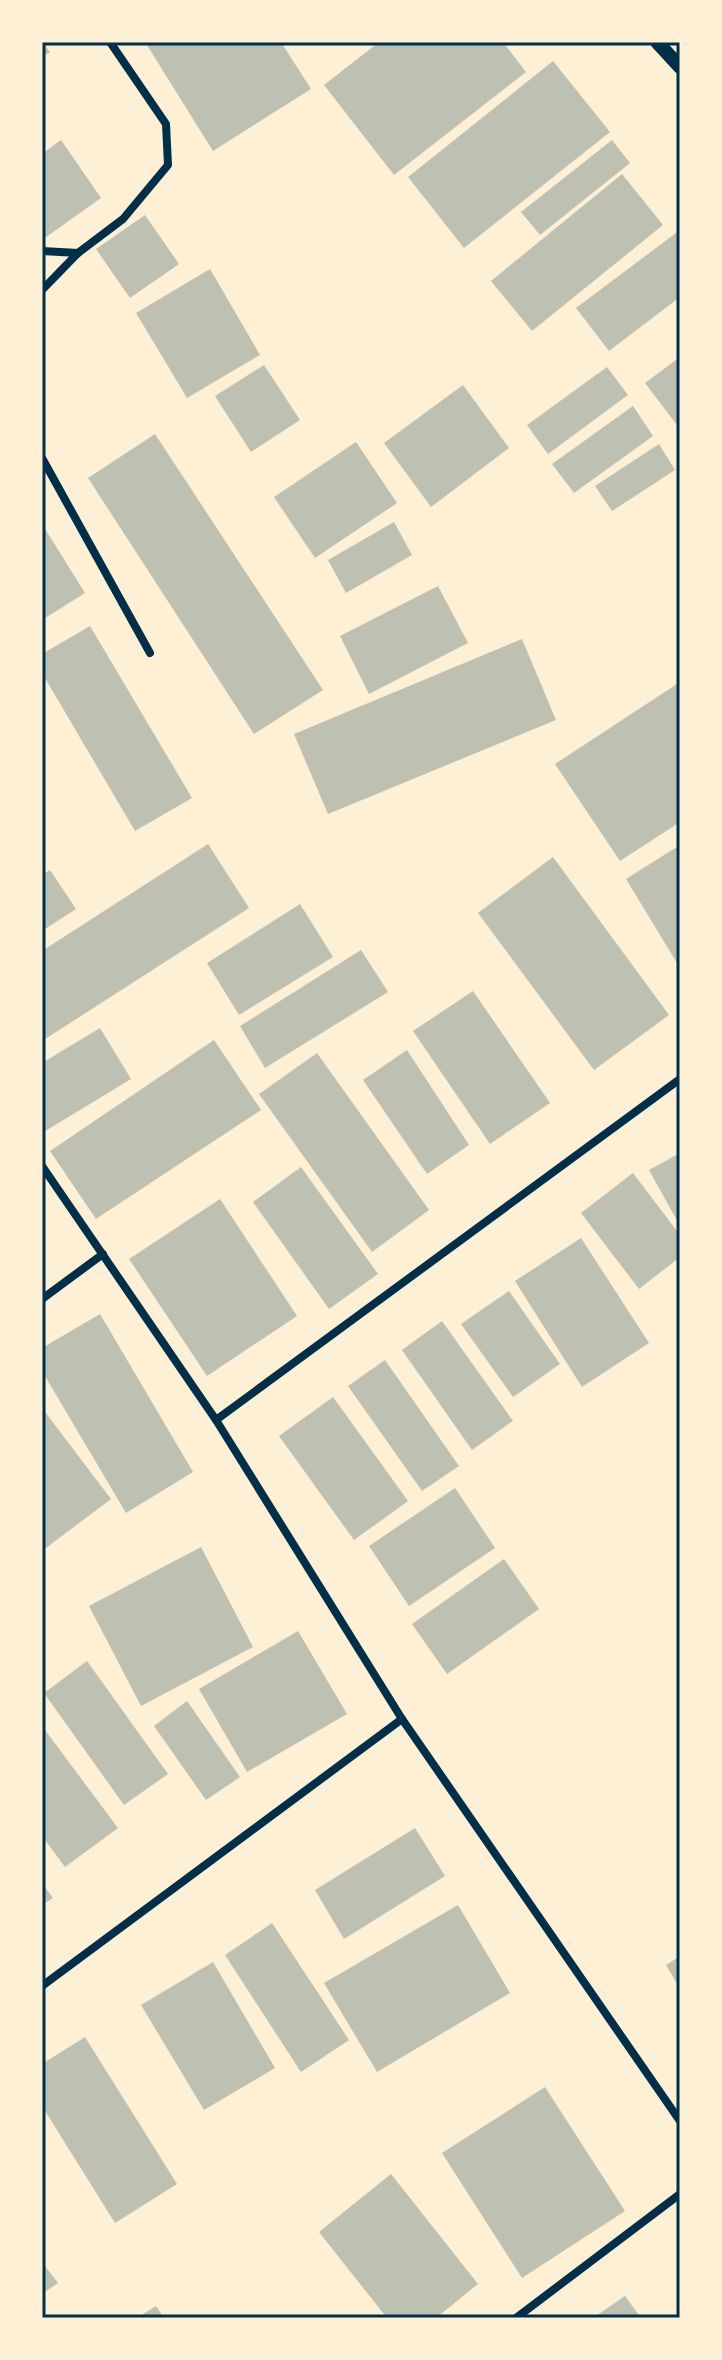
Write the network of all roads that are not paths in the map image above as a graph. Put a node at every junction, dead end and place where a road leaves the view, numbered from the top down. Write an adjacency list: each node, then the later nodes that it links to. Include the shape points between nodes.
1 (110, 42): 5 (street, via 166,124 168,165 123,219)
2 (657, 42): 3 (street)
3 (680, 67)
4 (42, 251): 5 (street)
5 (78, 253): 6 (street)
6 (42, 290)
7 (42, 458): 8 (street)
8 (150, 653)
9 (680, 1079): 13 (street)
10 (42, 1166): 11 (street)
11 (103, 1254): 12 (street); 13 (street)
12 (42, 1299)
13 (216, 1420): 14 (street)
14 (402, 1719): 15 (street); 16 (street)
15 (42, 1986)
16 (680, 2121)
17 (680, 2194): 18 (street)
18 (516, 2318)

